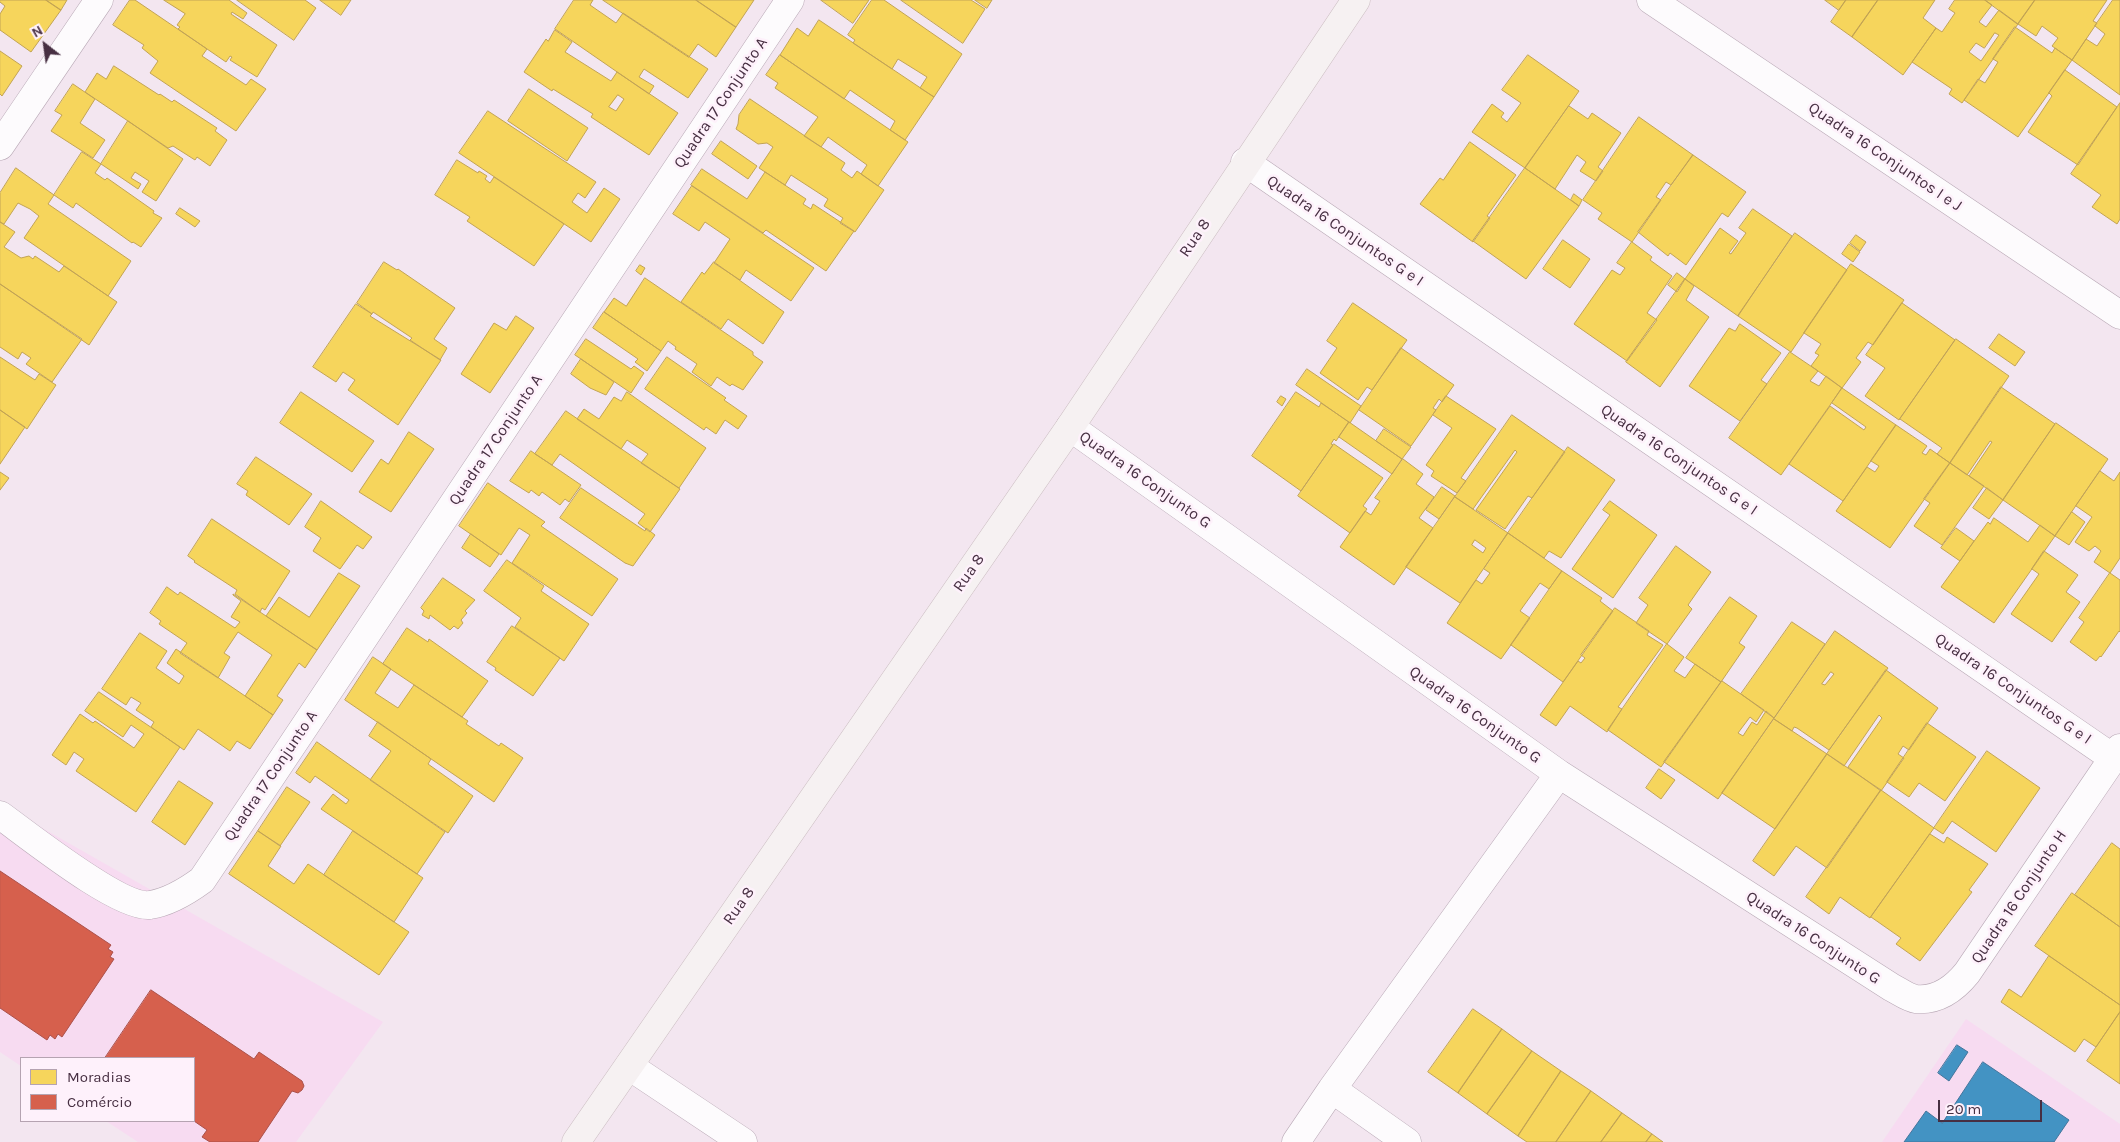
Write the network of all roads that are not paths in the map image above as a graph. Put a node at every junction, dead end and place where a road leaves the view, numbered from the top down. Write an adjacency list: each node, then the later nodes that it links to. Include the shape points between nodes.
1 (99, 0): 5 (street)
2 (790, 0): 11 (street, Quadra 17 Conjunto A, via 202,880 174,897 150,905 133,903 102,887)
3 (1356, 0): 6 (main road, Rua 8)
4 (1651, 0): 7 (street, Quadra 16 Conjuntos I e J)
5 (0, 146)
6 (1245, 162): 8 (main road, Rua 8); 9 (street, Quadra 16 Conjuntos G e I)
7 (2120, 314)
8 (1070, 427): 10 (street, Quadra 16 Conjunto G); 13 (main road, Rua 8)
9 (2116, 753): 12 (street, Quadra 16 Conjunto H, via 1955,987 1936,998 1915,999)
10 (1559, 774): 12 (street, Quadra 16 Conjunto G); 14 (street)
11 (0, 815)
12 (1891, 988)
13 (629, 1066): 15 (main road, Rua 8); 16 (street)
14 (1332, 1089): 17 (street); 18 (street)
15 (576, 1142)
16 (744, 1142)
17 (1296, 1142)
18 (1408, 1142)

